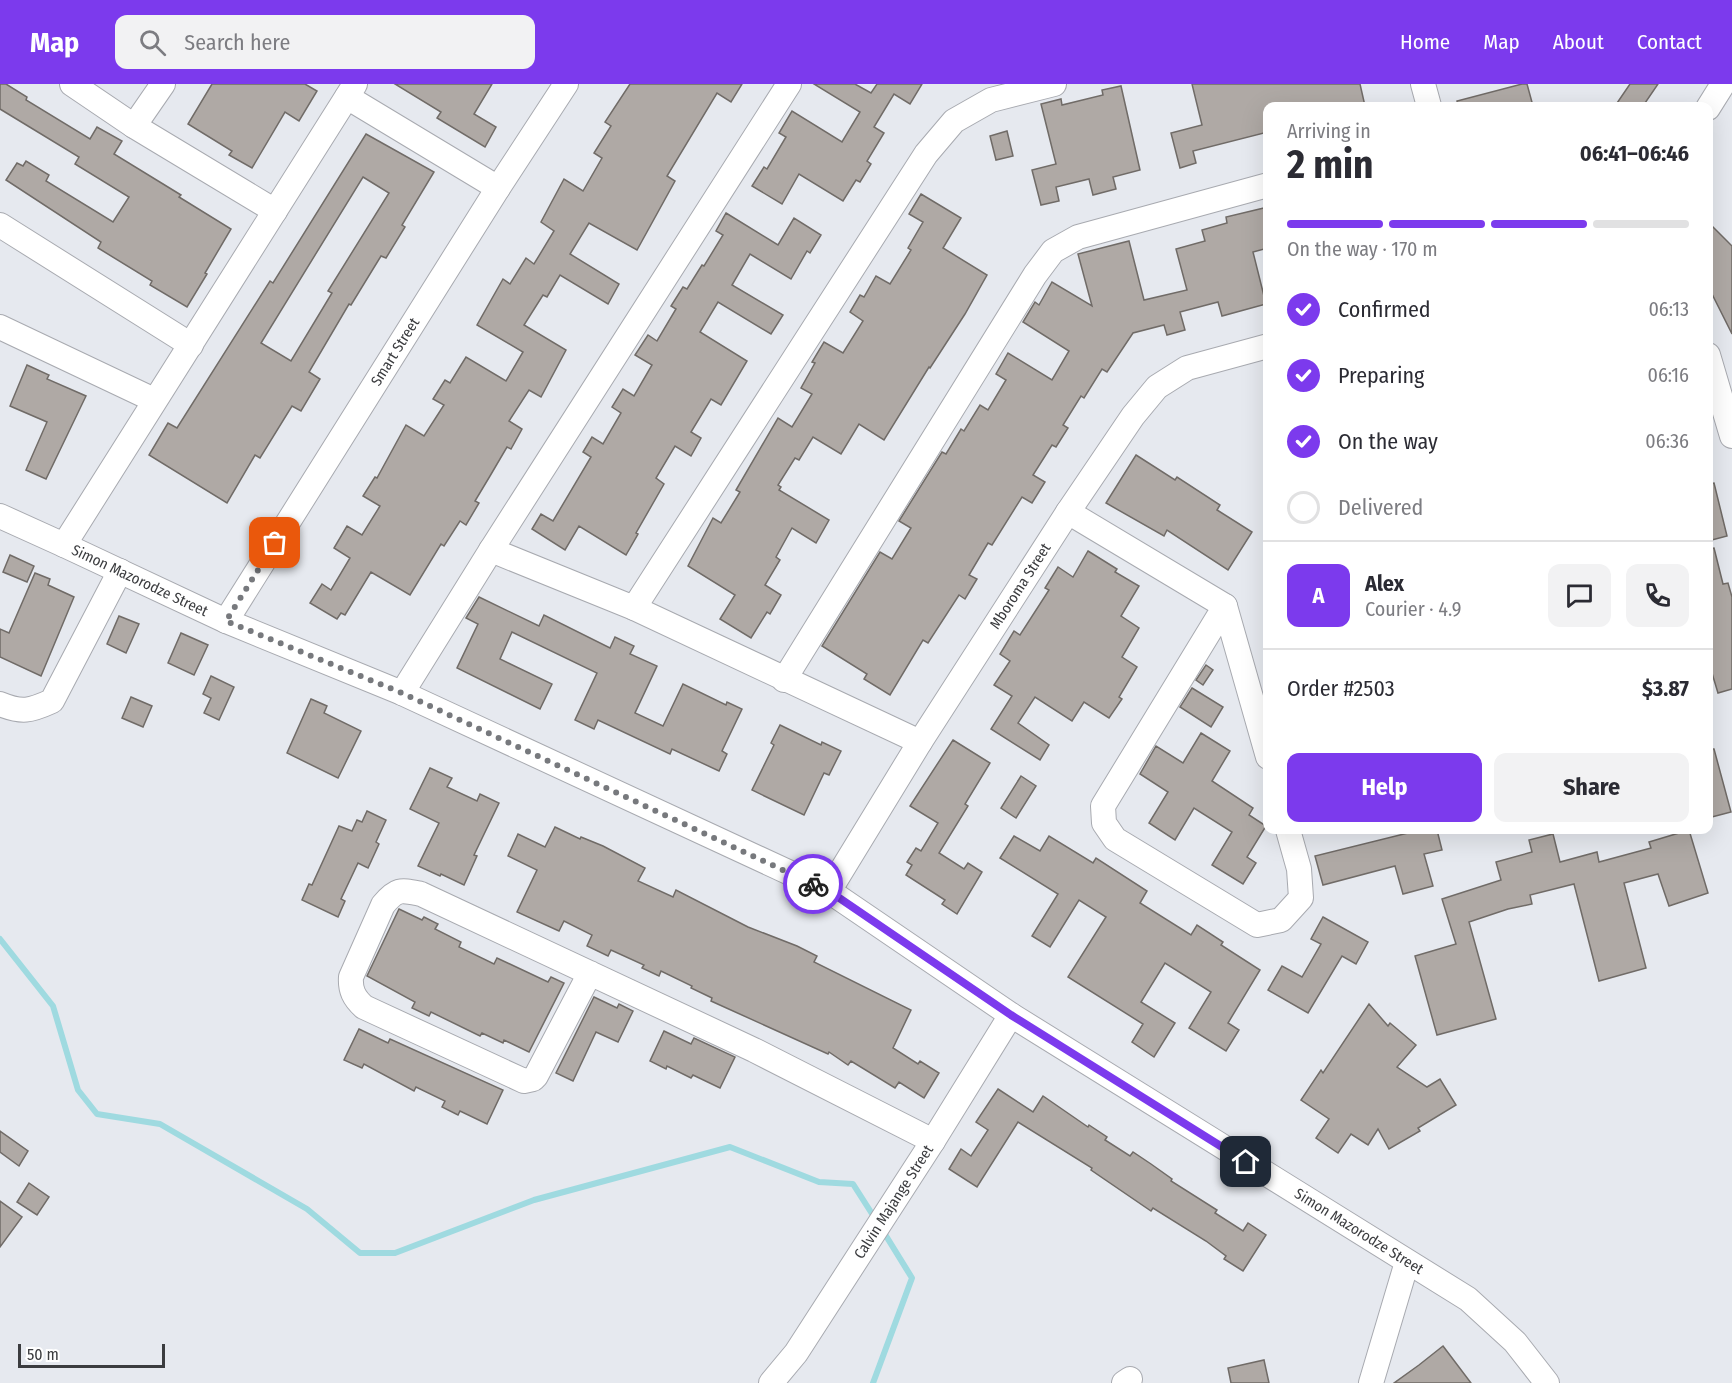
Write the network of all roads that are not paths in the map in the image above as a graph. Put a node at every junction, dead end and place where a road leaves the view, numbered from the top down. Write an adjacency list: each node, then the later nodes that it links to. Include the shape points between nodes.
1 (72, 84): 11 (street)
2 (163, 84): 11 (street)
3 (566, 84): 13 (street, Smart Street)
4 (789, 84): 25 (street)
5 (1054, 84): 28 (street, via 991,100 954,121 926,153)
6 (1423, 84): 9 (street)
7 (1721, 85): 10 (street)
8 (351, 91): 13 (street); 14 (street)
9 (1428, 102)
10 (1711, 102)
11 (134, 126): 14 (street)
12 (1263, 186): 30 (street, via 1078,237 1053,251)
13 (498, 188): 29 (street, Smart Street)
14 (275, 211): 17 (street)
15 (0, 225): 17 (street)
16 (0, 327): 20 (street)
17 (191, 345): 20 (street)
18 (1263, 347): 22 (street, Mboroma Street, via 1187,368 1157,387)
19 (1713, 371): 21 (street)
20 (154, 400): 24 (street)
21 (1730, 424)
22 (1068, 512): 27 (street); 34 (street, Mboroma Street)
23 (0, 516): 24 (street, Simon Mazorodze Street)
24 (64, 545): 26 (street, Simon Mazorodze Street)
25 (491, 550): 28 (street); 31 (street)
26 (120, 571): 29 (street, Simon Mazorodze Street); 32 (street, via 52,701 29,710)
27 (1225, 606): 33 (street); 35 (street, via 1103,806 1104,823 1115,838 1257,925 1281,920 1301,898 1299,869)
28 (634, 608): 30 (street)
29 (226, 621): 31 (street, Simon Mazorodze Street)
30 (784, 680): 34 (street)
31 (402, 693): 36 (street, Simon Mazorodze Street)
32 (0, 704)
33 (1263, 739)
34 (920, 742): 36 (street, Mboroma Street)
35 (1289, 834)
36 (829, 891): 38 (street, Simon Mazorodze Street)
37 (590, 973): 37 (street, via 421,894 400,890 383,905 351,984 357,1001 364,1007 524,1081 536,1076); 39 (street)
38 (1011, 1015): 39 (street, Calvin Majange Street); 40 (street, Simon Mazorodze Street)
39 (933, 1141): 41 (street, Calvin Majange Street, via 796,1353)
40 (1407, 1262): 42 (street); 43 (street, Simon Mazorodze Street, via 1468,1299 1515,1342)
41 (771, 1383)
42 (1371, 1383)
43 (1547, 1383)

